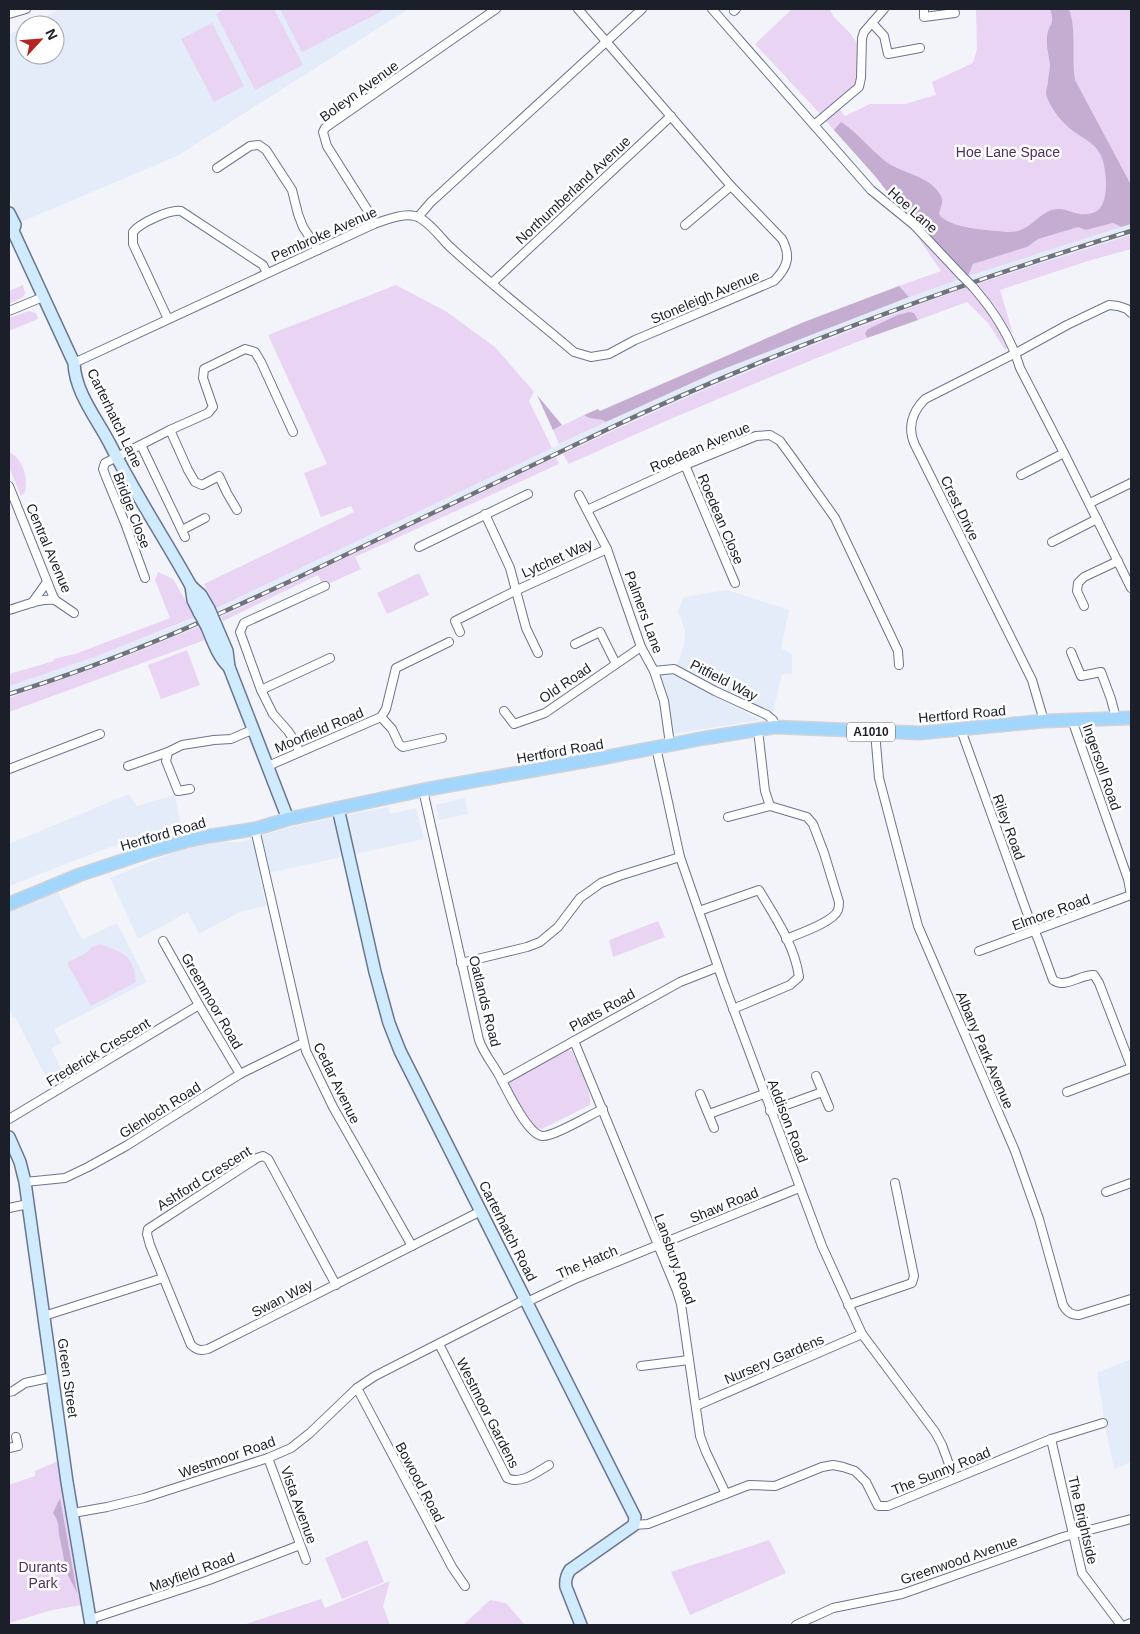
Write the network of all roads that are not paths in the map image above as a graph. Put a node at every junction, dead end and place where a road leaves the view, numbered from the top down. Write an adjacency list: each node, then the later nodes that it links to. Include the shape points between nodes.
1 (26, 9): 9 (street)
2 (496, 9): 19 (street, Boleyn Avenue, via 322,132 327,146)
3 (578, 9): 11 (street, Stoneleigh Avenue)
4 (642, 9): 11 (street)
5 (712, 9): 14 (street, Hoe Lane)
6 (884, 9): 10 (street)
7 (924, 9): 8 (street, via 924,18)
8 (955, 13)
9 (9, 14)
10 (872, 23): 12 (street, via 884,36 888,54); 14 (street, via 862,38 860,87)
11 (606, 41): 13 (street, Stoneleigh Avenue); 18 (street)
12 (920, 48)
13 (670, 116): 16 (street, Stoneleigh Avenue); 24 (street, Northumberland Avenue)
14 (814, 125): 29 (street, Hoe Lane, bridge, via 871,190 914,225 973,287 995,314)
15 (217, 168): 22 (street, via 250,146 259,145 266,150 292,190 303,227)
16 (731, 186): 20 (street); 24 (street, Stoneleigh Avenue, via 782,239 787,257 784,272 774,281 609,354 591,357 574,352)
17 (9, 213): 21 (street, Carterhatch Lane, via 15,225)
18 (418, 217): 19 (street, Pembroke Avenue, via 400,217); 24 (street, Stoneleigh Avenue)
19 (374, 224): 22 (street, Pembroke Avenue)
20 (685, 225)
21 (11, 230): 25 (street, Carterhatch Lane)
22 (318, 250): 23 (street, Pembroke Avenue)
23 (267, 273): 28 (street, Pembroke Avenue); 28 (street, via 263,265 181,211 174,210 147,222 133,232 133,244)
24 (492, 283)
25 (43, 297): 26 (street); 30 (street, Carterhatch Lane)
26 (9, 311)
27 (1131, 313): 29 (street, Crest Drive, via 1128,309 1110,305)
28 (168, 319): 30 (street, Pembroke Avenue)
29 (1016, 353): 34 (street, Hoe Lane, via 1020,368); 81 (street, Crest Drive, via 925,399 913,415 911,433 1032,680)
30 (74, 363): 35 (street, Carterhatch Lane, via 78,384)
31 (170, 430): 32 (street, via 213,408 203,378 204,369 245,349 255,352); 33 (street); 39 (street, via 196,482 202,485)
32 (292, 432)
33 (141, 444): 35 (street); 48 (street, Carterhatch Lane, via 184,533)
34 (1064, 453): 38 (street); 44 (street, Hoe Lane)
35 (116, 456): 54 (street, Bridge Close, via 104,463 103,469); 83 (street, Carterhatch Lane, bridge, via 191,586 201,595 211,625 227,651 229,667)
36 (685, 465): 46 (street, Roedean Avenue); 56 (street, Roedean Close); 73 (street, Roedean Avenue, via 756,436 770,434 780,442 836,518 898,651)
37 (223, 468): 39 (street)
38 (1020, 475)
39 (219, 476): 45 (street)
40 (1131, 482): 44 (street)
41 (9, 487): 55 (street, Central Avenue)
42 (528, 494): 47 (street)
43 (579, 495): 46 (street, Palmers Lane)
44 (1090, 503): 49 (street, Hoe Lane)
45 (237, 510)
46 (588, 510): 52 (street, Palmers Lane)
47 (485, 514): 51 (street); 59 (street, Lytchet Way)
48 (205, 518)
49 (1097, 519): 50 (street); 53 (street, Hoe Lane)
50 (1052, 542)
51 (419, 547)
52 (607, 549): 59 (street, Lytchet Way); 68 (street, Palmers Lane)
53 (1118, 561): 58 (street, Hoe Lane); 62 (street, via 1078,583 1077,591)
54 (145, 578)
55 (47, 582): 60 (street, Central Avenue); 61 (street)
56 (735, 583)
57 (324, 586): 75 (street, via 244,624 240,632)
58 (1131, 588)
59 (517, 590): 65 (street, Lytchet Way, via 455,622); 70 (street, Lytchet Way, via 526,628)
60 (56, 600): 61 (street); 64 (street, Central Avenue)
61 (32, 603): 63 (street)
62 (1084, 606)
63 (9, 610)
64 (74, 613)
65 (460, 632)
66 (449, 642): 77 (street, Moorfield Road, via 393,666 386,708)
67 (575, 644): 72 (street, Old Road, via 600,632)
68 (641, 647): 72 (street, Old Road); 74 (street, Palmers Lane)
69 (1071, 652): 78 (street, via 1080,676 1101,672)
70 (538, 653)
71 (330, 658): 75 (street)
72 (616, 664): 76 (street, Old Road, via 545,713 514,724)
73 (900, 665)
74 (654, 671): 82 (street, Pitfield Way, via 674,669 767,715); 89 (street, Palmers Lane, via 664,701)
75 (262, 690): 92 (street, via 273,714 288,731)
76 (504, 711)
77 (381, 717): 88 (street, Moorfield Road, via 403,747); 92 (street, Moorfield Road)
78 (1116, 718): 79 (main road, Hertford Road / A1010); 80 (main road, Hertford Road / A1010)
79 (1131, 718)
80 (1072, 720): 81 (main road, Hertford Road / A1010); 104 (street, Ingersoll Road)
81 (1044, 722): 85 (main road, Hertford Road / A1010)
82 (775, 727): 84 (main road, Hertford Road / A1010); 86 (main road, Hertford Road / A1010)
83 (254, 729): 91 (street, via 231,740 182,745); 94 (street, Carterhatch Lane)
84 (758, 730): 89 (main road, Hertford Road / A1010); 98 (street, via 765,791)
85 (961, 730): 86 (main road, Hertford Road / A1010); 108 (street, Riley Road)
86 (875, 732): 146 (street, Albany Park Avenue, via 880,778 918,926 1015,1151 1063,1305 1069,1313 1080,1315)
87 (100, 734): 95 (street)
88 (442, 738)
89 (670, 744): 90 (main road, Hertford Road / A1010)
90 (656, 747): 97 (main road, Hertford Road / A1010); 103 (street, Addison Road)
91 (168, 752): 93 (street); 96 (street, via 166,760 178,791)
92 (299, 752): 94 (street, Moorfield Road)
93 (128, 766)
94 (268, 766): 101 (street, Carterhatch Lane)
95 (9, 769)
96 (190, 789)
97 (423, 790): 99 (main road, Hertford Road / A1010); 112 (street, Oatlands Road)
98 (770, 806): 100 (street); 109 (street, via 807,816 814,824 839,902 833,916)
99 (338, 808): 101 (main road, Hertford Road / A1010); 140 (street, Carterhatch Road, via 389,1023)
100 (728, 817)
101 (288, 819): 102 (main road, Hertford Road / A1010)
102 (254, 829): 106 (main road, Hertford Road / A1010, via 151,851 65,879); 117 (street, Cedar Avenue)
103 (680, 857): 107 (street, Addison Road); 112 (street, via 601,883 580,898 558,927 540,942)
104 (1130, 879): 105 (street, Ingersoll Road)
105 (1131, 895): 108 (street, Elmore Road)
106 (9, 904)
107 (698, 911): 109 (street, via 759,890); 113 (street, Addison Road)
108 (1034, 931): 111 (street, Elmore Road); 118 (street, Riley Road, via 1053,980 1063,983 1088,975 1099,982)
109 (786, 939): 115 (street, via 799,977 790,985)
110 (163, 941): 114 (street, Greenmoor Road)
111 (979, 951)
112 (461, 963): 121 (street, Oatlands Road, via 482,1050)
113 (718, 967): 115 (street, Addison Road); 116 (street, Platts Road, via 680,982)
114 (199, 1005): 119 (street, Greenmoor Road); 130 (street, Frederick Crescent)
115 (733, 1008): 125 (street, Addison Road)
116 (574, 1041): 121 (street, Platts Road); 127 (street, Lansbury Road)
117 (303, 1043): 119 (street, Glenloch Road); 143 (street, Cedar Avenue, via 333,1107)
118 (1131, 1067): 123 (street)
119 (240, 1074): 133 (street, Glenloch Road, via 88,1167 64,1178)
120 (816, 1076): 122 (street)
121 (502, 1081): 127 (street, Oatlands Road, via 534,1132 542,1136 551,1135)
122 (822, 1092): 126 (street); 128 (street)
123 (1067, 1092)
124 (700, 1094): 129 (street)
125 (764, 1094): 128 (street, Addison Road); 129 (street)
126 (829, 1107)
127 (603, 1109): 142 (street, Lansbury Road)
128 (770, 1111): 136 (street, Addison Road)
129 (709, 1114): 131 (street)
130 (9, 1119)
131 (714, 1128)
132 (9, 1137): 133 (street, Green Street)
133 (25, 1182): 138 (street, Green Street)
134 (895, 1183): 148 (street, via 914,1276 912,1283)
135 (1131, 1183): 137 (street)
136 (799, 1188): 142 (street, Shaw Road); 148 (street, Addison Road)
137 (1106, 1192)
138 (28, 1204): 139 (street); 149 (street, Green Street)
139 (9, 1208)
140 (481, 1211): 143 (street, Swan Way); 147 (street, Carterhatch Road)
141 (150, 1245): 144 (street, Swan Way); 145 (street, Ashford Crescent, via 148,1228 263,1156 268,1158)
142 (658, 1245): 147 (street, The Hatch); 152 (street, Lansbury Road, via 681,1304)
143 (412, 1246): 145 (street, Swan Way)
144 (163, 1278): 145 (street, Swan Way, via 191,1345 201,1351); 149 (street)
145 (336, 1285)
146 (1131, 1299)
147 (527, 1302): 151 (street, Westmoor Road, via 522,1301); 168 (street, Carterhatch Road, via 633,1513)
148 (848, 1305): 150 (street, Addison Road)
149 (44, 1316): 154 (street, Green Street)
150 (862, 1334): 157 (street, Nursery Gardens); 164 (street, Addison Road, via 935,1432)
151 (439, 1344): 155 (street, Westmoor Road); 163 (street, Westmoor Gardens, via 507,1478 523,1480)
152 (689, 1360): 153 (street); 157 (street, Lansbury Road)
153 (641, 1366)
154 (53, 1377): 156 (street, via 25,1383); 166 (street, Green Street)
155 (357, 1388): 162 (street, Westmoor Road, via 291,1448); 172 (street, Bowood Road)
156 (9, 1392)
157 (696, 1406): 165 (street, Lansbury Road, via 700,1436)
158 (1102, 1423): 160 (street, The Sunny Road)
159 (16, 1437): 161 (street, via 18,1446)
160 (1051, 1439): 164 (street, The Sunny Road); 169 (street, The Brightside)
161 (9, 1448)
162 (268, 1458): 166 (street, Westmoor Road, via 144,1498); 170 (street, Vista Avenue)
163 (549, 1465)
164 (954, 1478): 165 (street, The Sunny Road, via 888,1506 878,1506 866,1482 855,1471 833,1465 775,1486 749,1485)
165 (726, 1494): 168 (street, The Sunny Road, via 648,1524)
166 (73, 1513): 173 (street, Green Street)
167 (1131, 1519): 169 (street, Greenwood Avenue)
168 (634, 1525): 175 (street, via 566,1575 566,1587)
169 (1073, 1534): 176 (street, Greenwood Avenue, via 902,1594 833,1608); 177 (street, The Brightside, via 1082,1573)
170 (300, 1545): 171 (street, Vista Avenue); 173 (street, Mayfield Road)
171 (306, 1560)
172 (465, 1586)
173 (91, 1622)
174 (1131, 1623): 178 (street)
175 (581, 1625)
176 (798, 1625)
177 (1121, 1625)
178 (1126, 1625)

